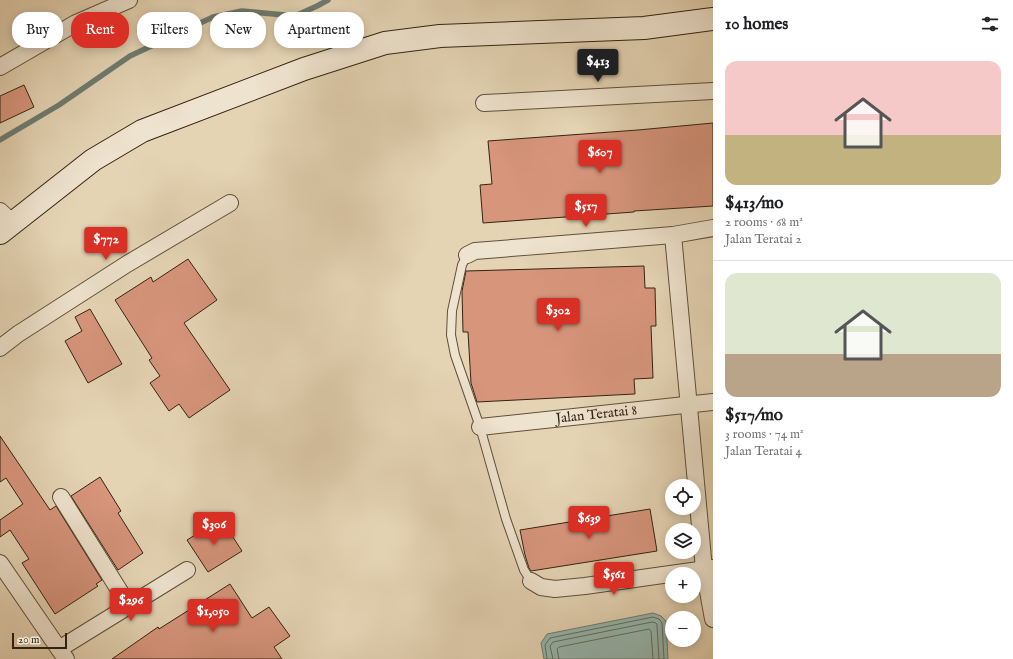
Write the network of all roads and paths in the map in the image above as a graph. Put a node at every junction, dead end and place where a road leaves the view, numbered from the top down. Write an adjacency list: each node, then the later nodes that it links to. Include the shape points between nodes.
1 (129, 0): 3 (street, via 76,23)
2 (713, 19): 7 (main road, via 644,28 440,36 385,43 304,69 142,131 93,160)
3 (0, 67)
4 (713, 91): 5 (street)
5 (484, 103)
6 (230, 203): 11 (street, via 127,264)
7 (4, 222)
8 (713, 228): 9 (street)
9 (673, 235): 10 (street, via 475,251); 13 (street)
10 (467, 255): 14 (lane, via 462,265 452,311 451,335 455,355)
11 (0, 348)
12 (713, 402): 13 (street, Jalan Teratai 8)
13 (688, 405): 14 (street, Jalan Teratai 8); 17 (street)
14 (480, 427): 19 (lane, via 506,519 524,570)
15 (61, 497): 20 (street)
16 (1, 567): 22 (street)
17 (708, 569): 19 (street, via 555,589 541,587); 21 (street)
18 (187, 570): 20 (street)
19 (531, 581)
20 (129, 606): 22 (street)
21 (713, 619)
22 (62, 654)

